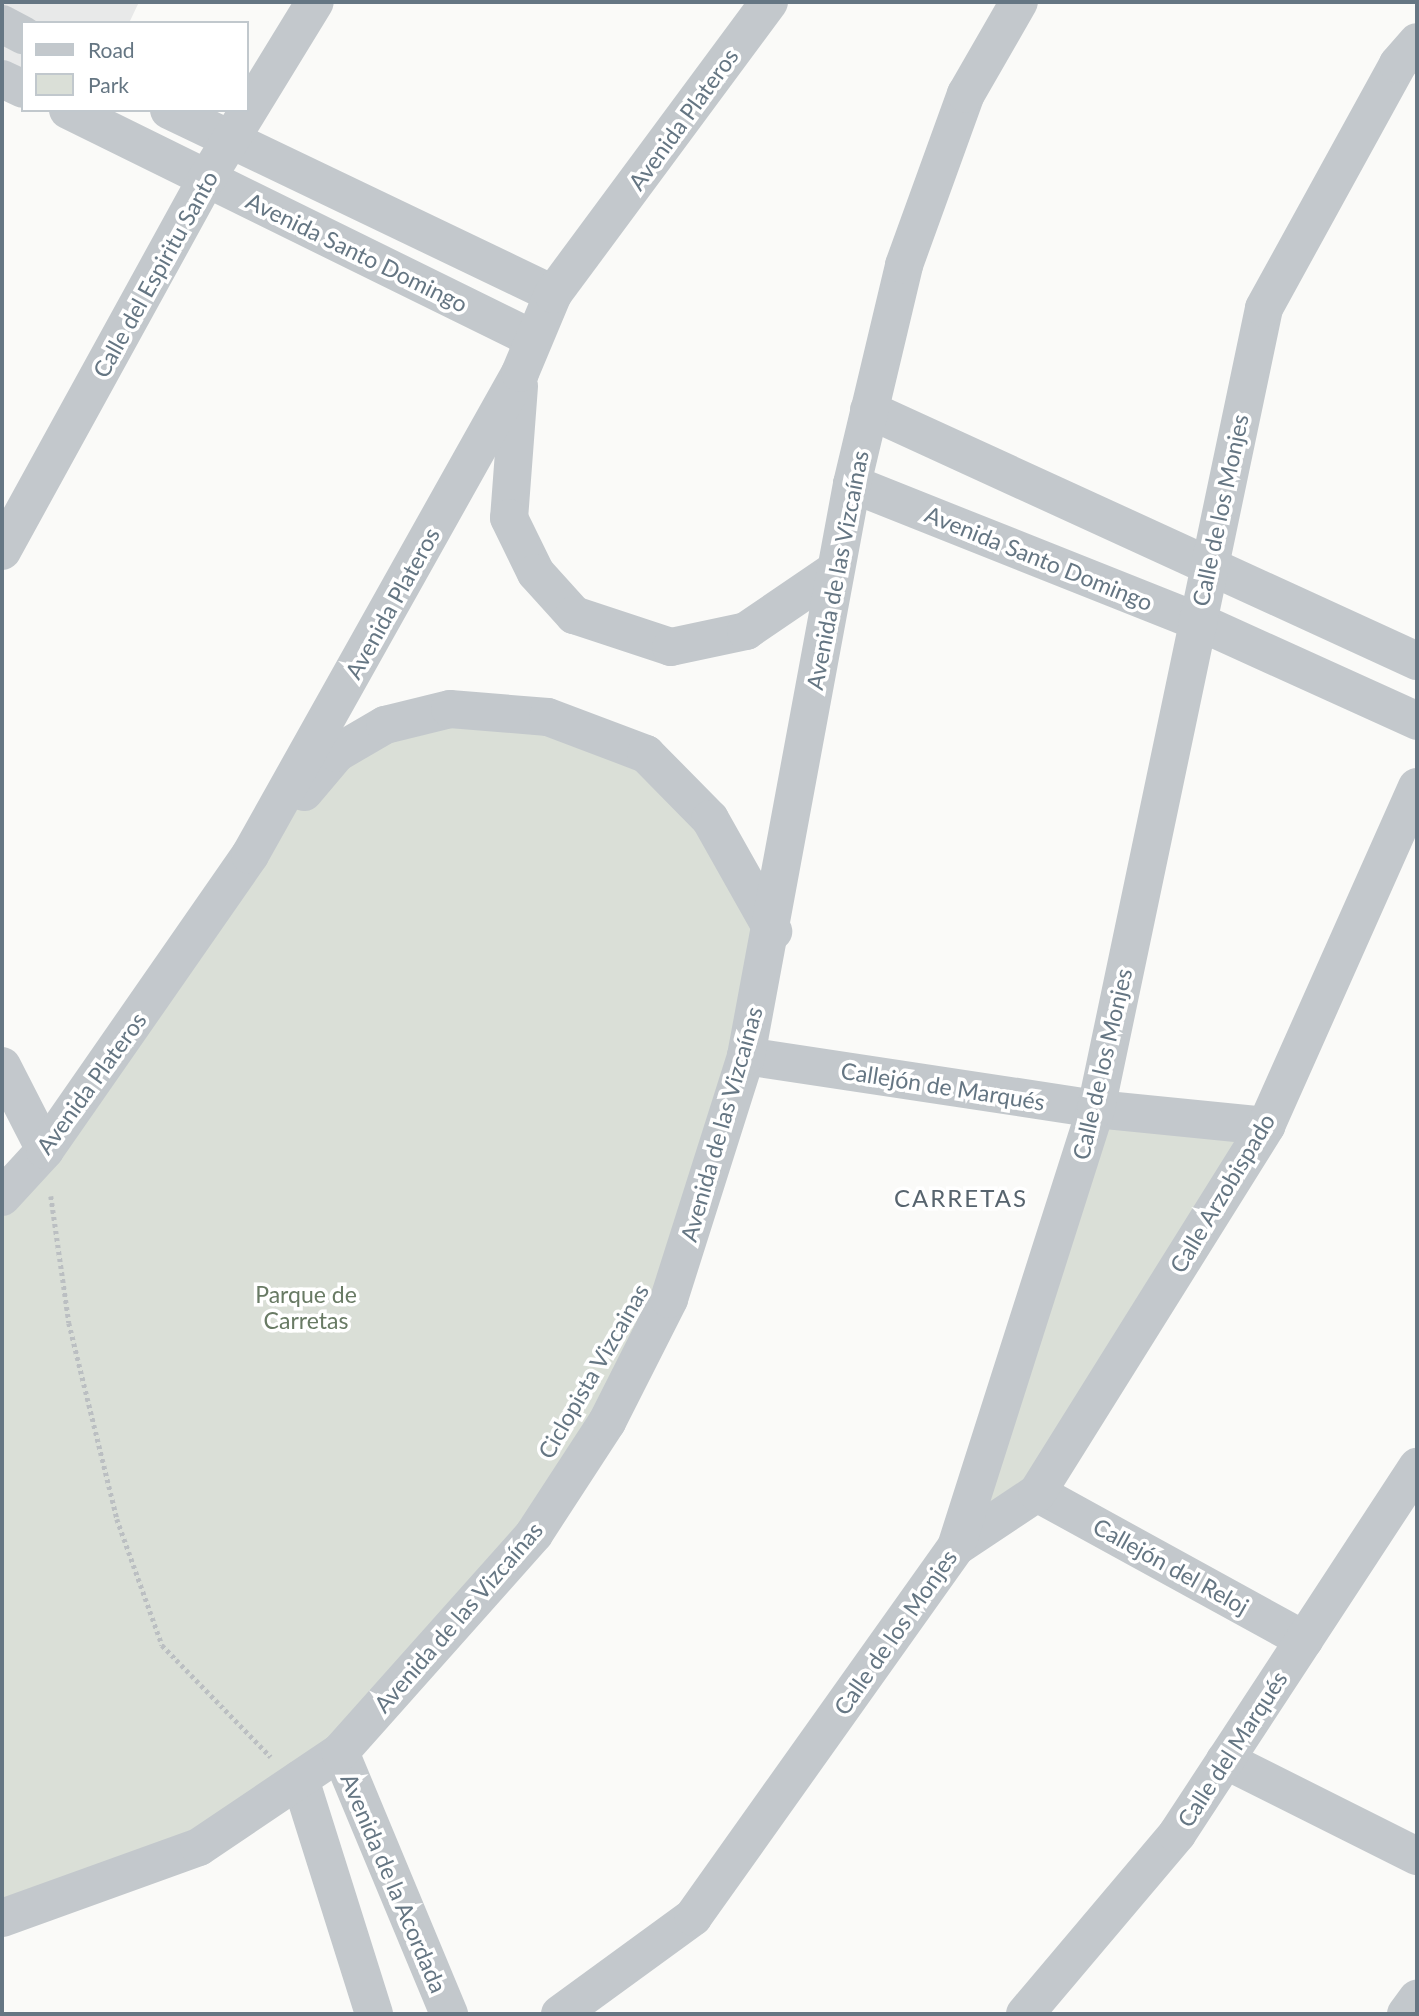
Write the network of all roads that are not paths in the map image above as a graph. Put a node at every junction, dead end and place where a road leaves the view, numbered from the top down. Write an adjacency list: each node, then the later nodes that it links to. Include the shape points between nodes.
1 (315, 2): 11 (street, Calle del Espiritu Santo)
2 (769, 2): 13 (street, Avenida Plateros)
3 (1019, 2): 15 (street, Avenida de las Vizcaínas, via 966,94 904,265)
4 (2, 24): 5 (street)
5 (21, 34)
6 (1417, 42): 18 (street, Calle de los Monjes, via 1398,64 1264,308)
7 (2, 79): 8 (street)
8 (21, 88)
9 (72, 112): 12 (street, Avenida Santo Domingo)
10 (173, 112): 11 (street, Avenida Santo Domingo)
11 (231, 142): 12 (street, Calle del Espiritu Santo); 13 (street, Avenida Santo Domingo)
12 (207, 178): 14 (street, Avenida Santo Domingo); 17 (street, Calle del Espiritu Santo)
13 (553, 294): 14 (street, Avenida Plateros)
14 (527, 356): 19 (street, via 509,518 536,573 574,615 671,648 746,631); 24 (street, Avenida Plateros)
15 (869, 410): 16 (street, Avenida de las Vizcaínas); 18 (street)
16 (852, 484): 19 (street, Avenida de las Vizcaínas); 20 (street, Avenida Santo Domingo)
17 (2, 551)
18 (1207, 562): 20 (street, Calle de los Monjes); 21 (street)
19 (834, 571): 25 (street, Avenida de las Vizcaínas)
20 (1197, 621): 22 (street, Avenida Santo Domingo); 28 (street, Calle de los Monjes)
21 (1417, 662)
22 (1417, 721)
23 (1417, 787): 29 (street, Calle Arzobispado)
24 (250, 855): 25 (street, via 337,753 385,724 450,709 548,717 646,754 710,819); 30 (street, Avenida Plateros)
25 (773, 931): 26 (street, Avenida de las Vizcaínas)
26 (746, 1056): 28 (street, Callejón de Marqués); 36 (street, Avenida de las Vizcaínas, via 669,1299 607,1422 534,1534)
27 (2, 1066): 30 (street)
28 (1096, 1109): 29 (street, Callejón de Marqués); 34 (street, Calle de los Monjes)
29 (1266, 1126): 33 (street, Calle Arzobispado)
30 (45, 1150): 31 (street, Avenida Plateros)
31 (6, 1179)
32 (1417, 1467): 35 (street, Calle del Marqués)
33 (1037, 1493): 34 (street, Calle Arzobispado); 35 (street, Callejón del Reloj)
34 (956, 1547): 44 (street, Calle de los Monjes, via 693,1917)
35 (1304, 1640): 37 (street, Calle del Marqués)
36 (340, 1752): 38 (street, Avenida de las Vizcaínas); 43 (street, Avenida de la Acordada)
37 (1225, 1760): 39 (street); 45 (street, Calle del Marqués, via 1177,1834)
38 (281, 1765): 40 (street, Avenida de las Vizcaínas, via 199,1847); 42 (street, Avenida de la Acordada)
39 (1417, 1856)
40 (2, 1918)
41 (1417, 1999): 46 (street)
42 (374, 2014)
43 (449, 2014)
44 (560, 2014)
45 (1025, 2014)
46 (1406, 2014)

